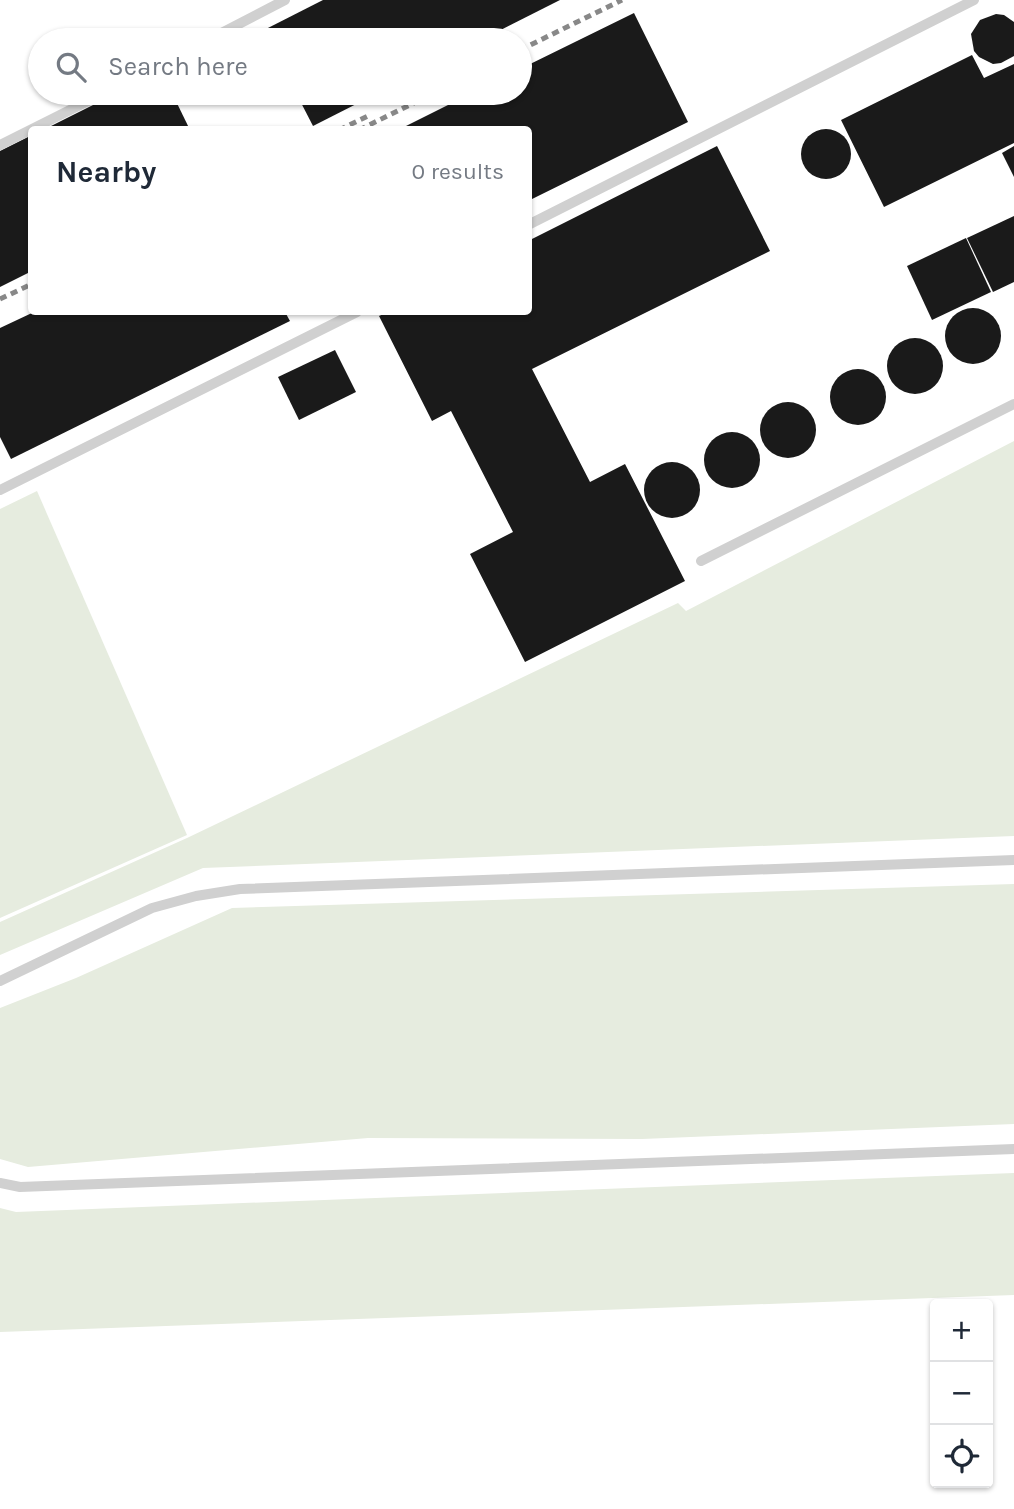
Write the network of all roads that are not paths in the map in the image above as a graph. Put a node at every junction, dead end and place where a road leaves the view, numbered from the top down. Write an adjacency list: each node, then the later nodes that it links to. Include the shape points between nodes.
1 (285, 0): 3 (lane)
2 (974, 0): 8 (lane)
3 (231, 28)
4 (80, 105): 5 (lane)
5 (38, 126)
6 (28, 131): 7 (lane)
7 (0, 145)
8 (532, 223)
9 (351, 315): 11 (lane)
10 (1014, 404): 12 (lane)
11 (0, 490)
12 (701, 561)
13 (1014, 860): 14 (lane, via 240,889 152,908)
14 (0, 981)
15 (1014, 1149): 16 (lane, via 20,1187)
16 (0, 1183)

